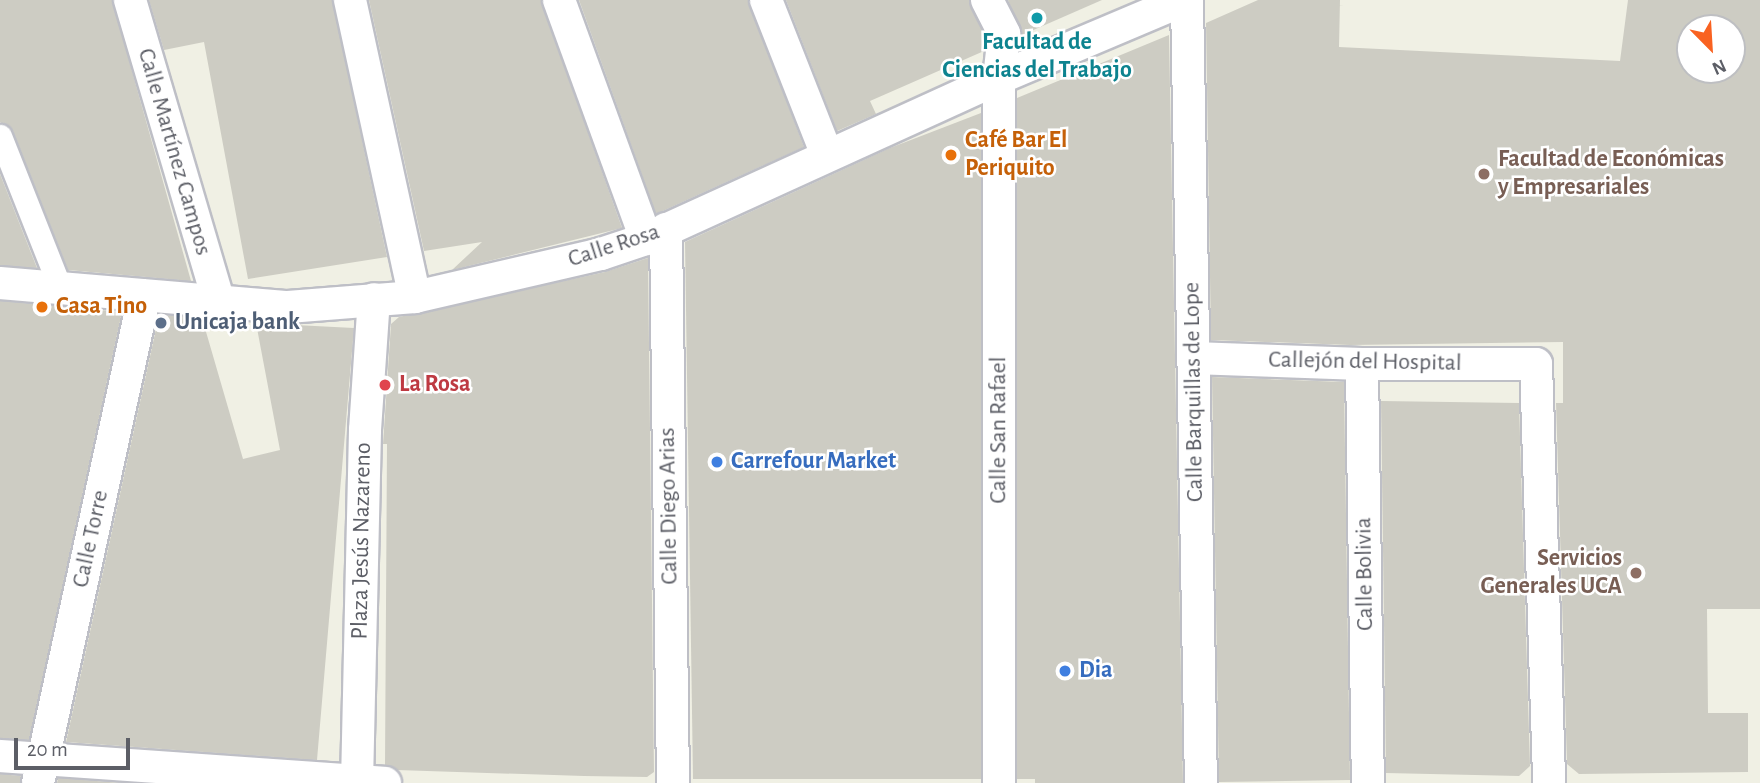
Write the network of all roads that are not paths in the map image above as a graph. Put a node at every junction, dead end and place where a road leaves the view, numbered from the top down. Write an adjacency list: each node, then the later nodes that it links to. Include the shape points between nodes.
1 (130, 0): 16 (street, Calle Martínez Campos)
2 (350, 0): 14 (street)
3 (559, 0): 10 (street, Calle Diego Arias)
4 (766, 0): 9 (street)
5 (987, 0): 7 (street, Calle San Rafael, via 1004,34)
6 (1186, 0): 7 (street, Calle Rosa); 17 (street, Calle Barquillas de Lope)
7 (999, 78): 9 (street, Calle Rosa); 23 (street, Calle San Rafael)
8 (0, 136): 12 (street)
9 (827, 156): 10 (street, Calle Rosa)
10 (656, 234): 14 (street, Calle Rosa, via 601,254); 22 (street, Calle Diego Arias)
11 (0, 283): 12 (street, Calle Rosa)
12 (61, 290): 13 (street, Calle Rosa)
13 (144, 295): 16 (street, Calle Rosa); 20 (street, Calle Torre)
14 (415, 298): 15 (street, Calle Rosa)
15 (374, 299): 16 (street, Calle Rosa, via 288,307); 21 (street, Plaza Jesús Nazareno, via 365,430)
16 (219, 303)
17 (1194, 358): 18 (street, Callejón del Hospital); 24 (street, Calle Barquillas de Lope)
18 (1362, 364): 25 (street, Calle Bolivia); 26 (street, Callejón del Hospital, via 1536,364)
19 (0, 756): 20 (street)
20 (41, 771): 21 (street)
21 (366, 783)
22 (673, 783)
23 (999, 783)
24 (1201, 783)
25 (1367, 783)
26 (1549, 783)

